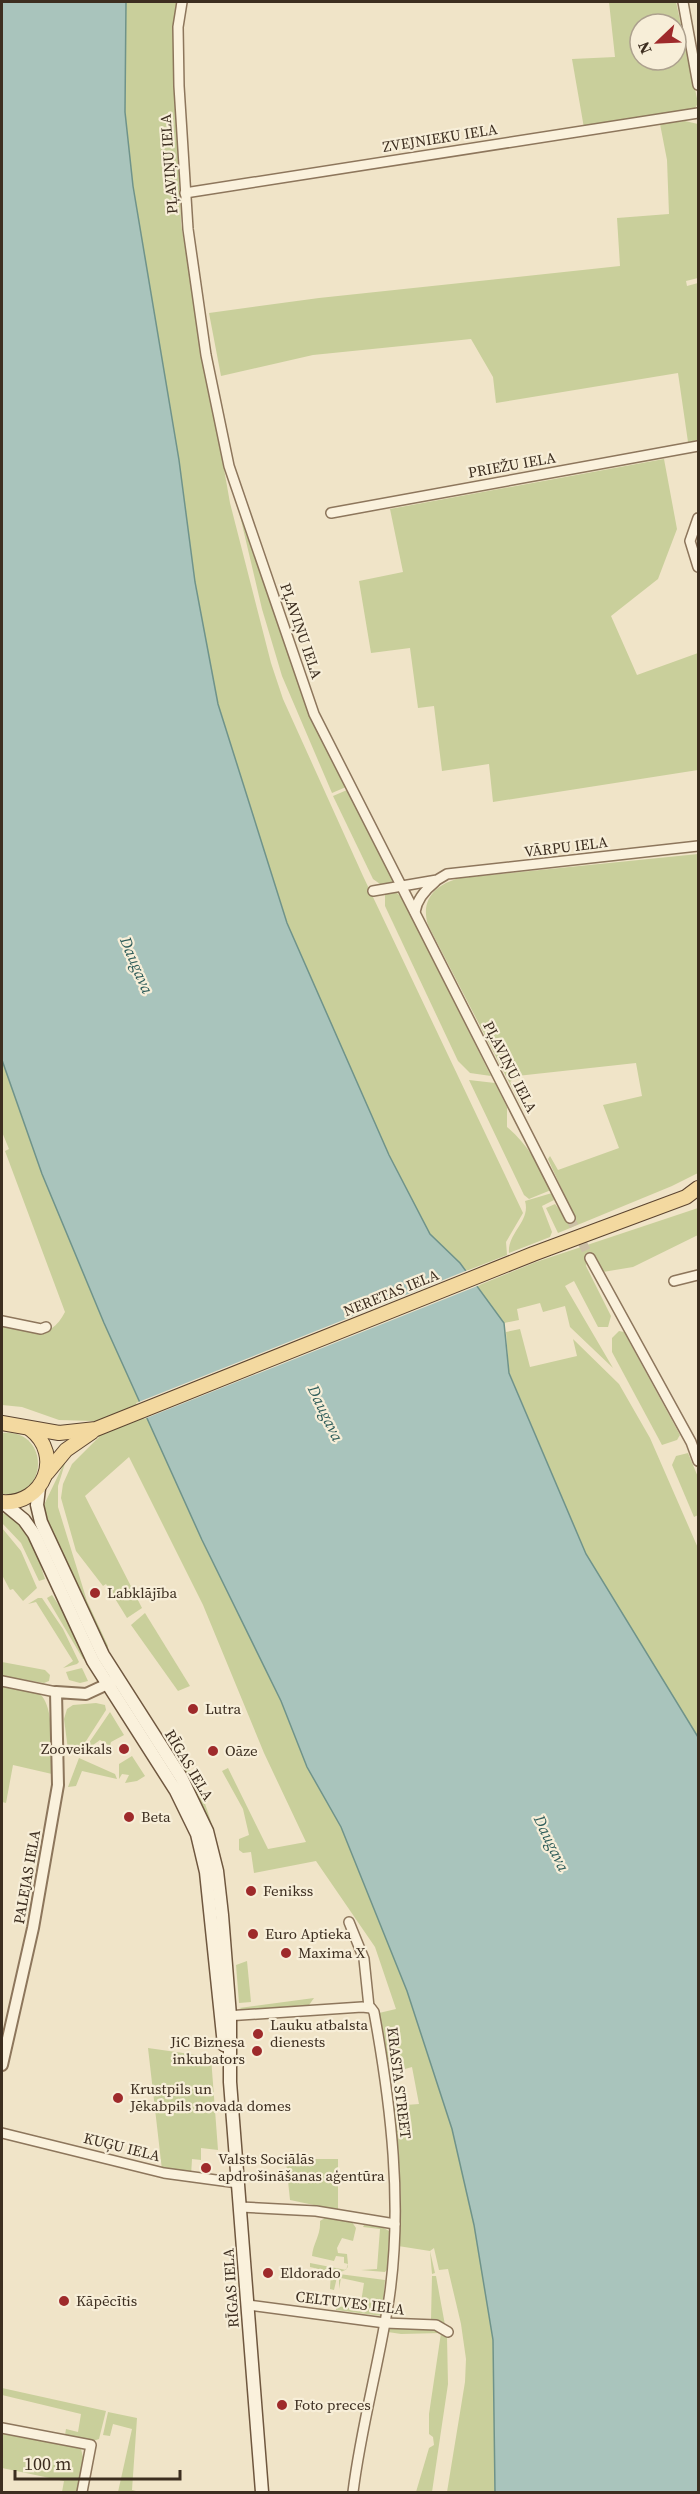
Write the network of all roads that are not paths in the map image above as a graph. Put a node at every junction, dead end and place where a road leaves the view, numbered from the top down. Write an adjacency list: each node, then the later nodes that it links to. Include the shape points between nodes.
1 (182, 2): 5 (street, PĻAVIŅU IELA, via 178,27)
2 (683, 2): 3 (street)
3 (699, 86)
4 (699, 113): 5 (street, ZVEJNIEKU IELA)
5 (185, 192): 13 (street, PĻAVIŅU IELA, via 206,355 229,466 315,714)
6 (699, 446): 7 (street, PRIEŽU IELA)
7 (331, 513)
8 (699, 518): 9 (street, via 690,536)
9 (695, 551): 10 (street)
10 (699, 567)
11 (699, 846): 12 (street, VĀRPU IELA, via 447,874)
12 (437, 880): 13 (street, VĀRPU IELA); 15 (street, via 426,889)
13 (401, 885): 14 (street, VĀRPU IELA); 15 (street, PĻAVIŅU IELA)
14 (373, 891)
15 (415, 912): 18 (street, PĻAVIŅU IELA)
16 (699, 1188): 17 (main road, NERETAS IELA)
17 (692, 1196): 26 (main road, NERETAS IELA, via 533,1254)
18 (570, 1218)
19 (590, 1258): 27 (street)
20 (699, 1275): 21 (street)
21 (674, 1281)
22 (2, 1321): 23 (street)
23 (46, 1327)
24 (2, 1423): 25 (main road)
25 (28, 1428): 26 (main road, via 59,1433); 29 (main road, via 47,1452)
26 (96, 1429): 29 (main road, via 66,1450)
27 (695, 1441): 28 (street)
28 (699, 1461)
29 (47, 1473): 30 (main road)
30 (39, 1488): 31 (main road, via 18,1502); 33 (main road, RĪGAS IELA, via 37,1509 45,1533)
31 (2, 1502): 33 (main road, RĪGAS IELA, via 34,1534 85,1644)
32 (2, 1681): 34 (street)
33 (112, 1682): 34 (street, via 86,1694); 37 (main road, RĪGAS IELA, via 197,1834 206,1872)
34 (56, 1692): 38 (street, PALEJAS IELA, via 58,1785 33,1928)
35 (350, 1922): 36 (street, KRASTA STREET, via 364,1959)
36 (369, 2007): 37 (street); 42 (street, KRASTA STREET, via 375,2013 393,2156)
37 (224, 2016): 40 (main road, RĪGAS IELA)
38 (2, 2065)
39 (2, 2133): 40 (street, KUĢU IELA, via 164,2173)
40 (238, 2183): 41 (main road, RĪGAS IELA)
41 (240, 2207): 42 (street, via 316,2211); 43 (main road, RĪGAS IELA)
42 (394, 2224): 44 (street, KRASTA STREET)
43 (248, 2305): 44 (street, CELTUVES IELA); 48 (main road, RĪGAS IELA)
44 (385, 2323): 45 (street, CELTUVES IELA, via 436,2325); 49 (street, KRASTA STREET)
45 (448, 2332)
46 (2, 2428): 47 (street, via 91,2445)
47 (82, 2493)
48 (262, 2493)
49 (352, 2493)

